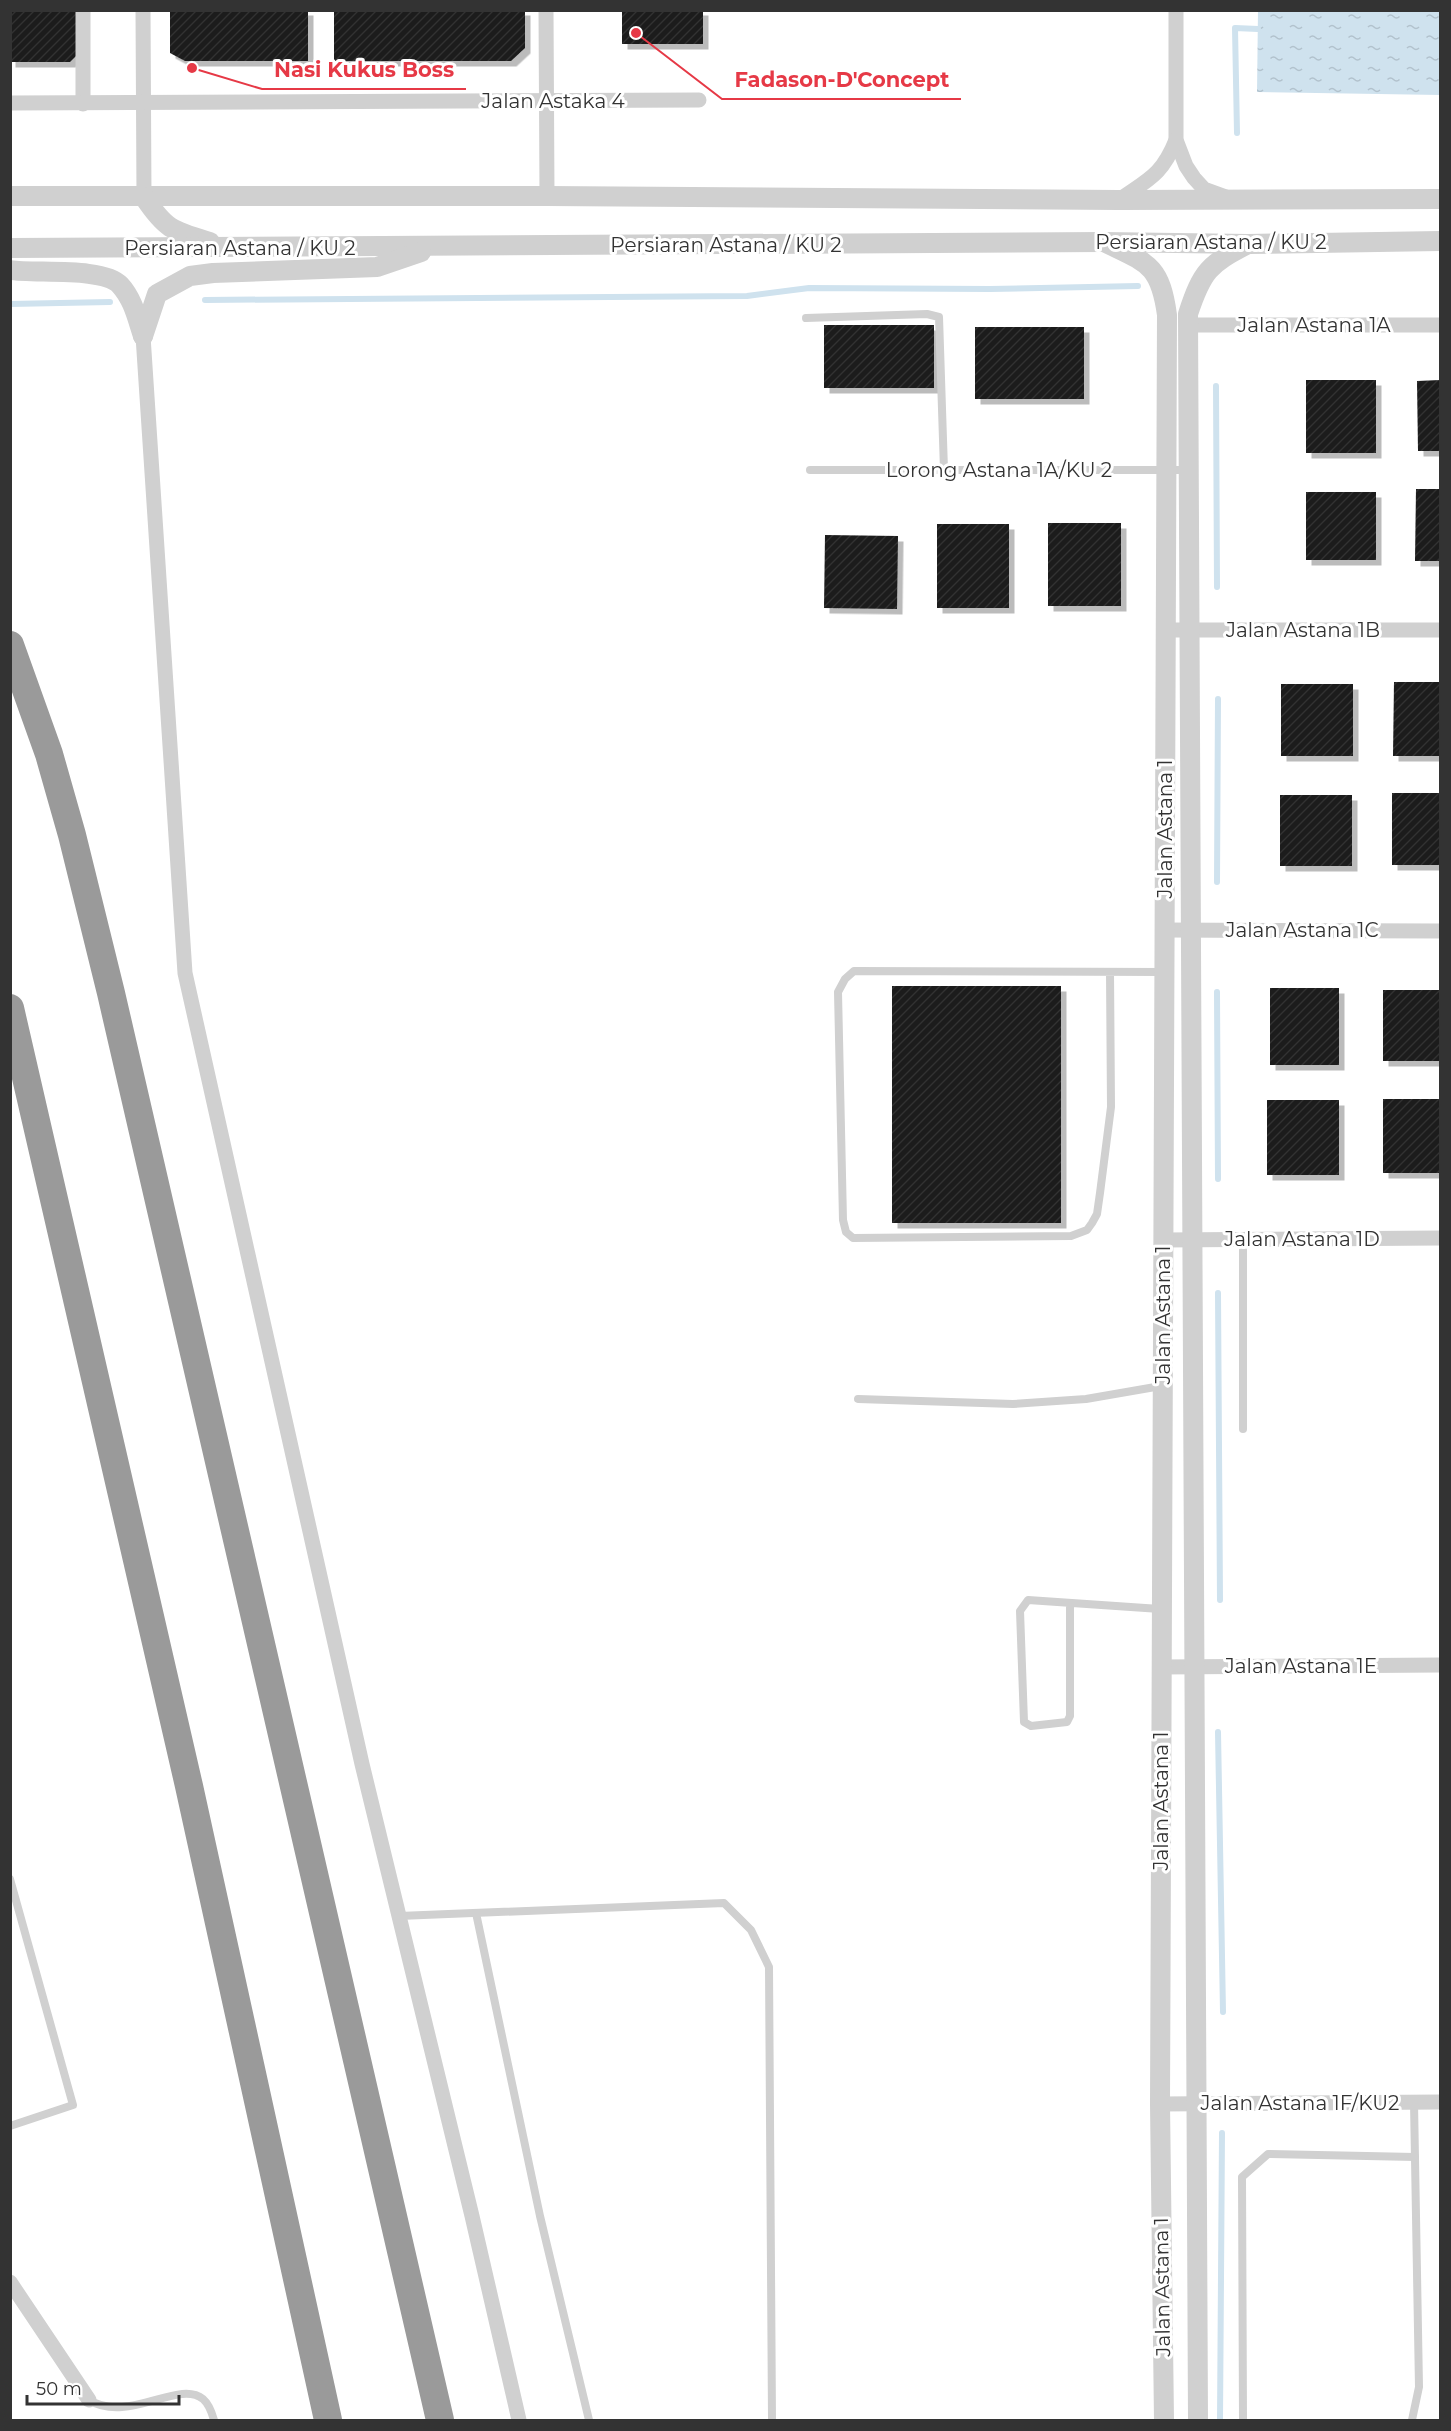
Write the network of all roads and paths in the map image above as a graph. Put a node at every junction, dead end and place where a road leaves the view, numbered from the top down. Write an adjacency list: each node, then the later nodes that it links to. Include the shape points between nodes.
1 (83, 10): 9 (street)
2 (143, 10): 8 (street)
3 (546, 10): 6 (street)
4 (1176, 10): 10 (street)
5 (699, 100): 6 (street, Jalan Astaka 4)
6 (546, 101): 8 (street, Jalan Astaka 4); 12 (street)
7 (10, 103): 9 (street, Jalan Astaka 4)
8 (143, 103): 9 (street, Jalan Astaka 4); 13 (street)
9 (83, 104)
10 (1176, 140): 15 (street, via 1160,171); 16 (street, via 1186,166 1204,189)
11 (10, 196): 13 (street)
12 (547, 196): 13 (street); 15 (street)
13 (144, 197): 22 (street, via 167,226 177,232)
14 (1440, 199): 16 (street)
15 (1119, 200): 16 (street)
16 (1247, 200)
17 (1440, 241): 19 (street, Persiaran Astana / KU 2)
18 (1104, 242): 19 (street, Persiaran Astana / KU 2); 20 (street, Persiaran Astana / KU 2); 31 (street, Jalan Astana 1, via 1147,264 1164,292)
19 (1248, 244): 25 (street, Jalan Astana 1, via 1218,260 1204,274 1188,314)
20 (438, 247): 22 (street, Persiaran Astana / KU 2); 27 (street, via 377,267 190,276 158,294)
21 (10, 248): 22 (street, Persiaran Astana / KU 2)
22 (233, 248)
23 (10, 270): 27 (street, via 87,273 118,282 130,299)
24 (806, 318): 29 (lane, via 927,314 939,317)
25 (1188, 325): 26 (street, Jalan Astana 1A); 30 (street, Jalan Astana 1)
26 (1440, 325)
27 (143, 336): 56 (street, via 185,973)
28 (810, 470): 29 (lane, Lorong Astana 1A/KU 2)
29 (944, 470): 31 (lane, Lorong Astana 1A/KU 2)
30 (1189, 470): 31 (lane, Lorong Astana 1A/KU 2); 33 (street, Jalan Astana 1)
31 (1166, 471): 32 (street, Jalan Astana 1)
32 (1166, 630): 33 (street, Jalan Astana 1B); 36 (street, Jalan Astana 1)
33 (1190, 630): 34 (street, Jalan Astana 1B); 37 (street, Jalan Astana 1)
34 (1440, 630)
35 (10, 645): 67 (highway, via 49,754 111,993)
36 (1164, 930): 37 (street, Jalan Astana 1C); 40 (street, Jalan Astana 1)
37 (1191, 930): 38 (street, Jalan Astana 1C); 43 (street, Jalan Astana 1)
38 (1440, 931)
39 (1110, 972): 39 (lane, via 1111,1107 1097,1214 1087,1230 1071,1236 853,1238 846,1232 838,992 844,979 854,971); 40 (lane)
40 (1164, 972): 44 (street, Jalan Astana 1)
41 (10, 1008): 66 (highway, via 187,1775)
42 (1440, 1238): 45 (street, Jalan Astana 1D)
43 (1192, 1239): 44 (street, Jalan Astana 1D); 45 (street, Jalan Astana 1D); 53 (street, Jalan Astana 1)
44 (1163, 1240): 46 (street, Jalan Astana 1)
45 (1243, 1240): 48 (lane)
46 (1162, 1386): 47 (lane, via 1086,1400 1013,1404); 50 (street, Jalan Astana 1)
47 (858, 1400)
48 (1243, 1428)
49 (1070, 1603): 49 (lane, via 1028,1600 1020,1611 1024,1722 1031,1726 1067,1722 1070,1716); 50 (lane)
50 (1161, 1609): 52 (street, Jalan Astana 1)
51 (1440, 1665): 53 (street, Jalan Astana 1E)
52 (1161, 1667): 53 (street, Jalan Astana 1E); 59 (street, Jalan Astana 1)
53 (1194, 1667): 60 (street, Jalan Astana 1)
54 (10, 1879): 61 (lane, via 73,2105)
55 (476, 1913): 56 (lane); 69 (lane, via 540,2216); 70 (lane, via 724,1903 751,1930 769,1967)
56 (399, 1916): 68 (street)
57 (1414, 2102): 58 (street, Jalan Astana 1F/KU2); 60 (street, Jalan Astana 1F/KU2); 62 (lane)
58 (1440, 2102)
59 (1160, 2104): 60 (street, Jalan Astana 1F/KU2); 71 (street, Jalan Astana 1)
60 (1196, 2104): 72 (street, Jalan Astana 1)
61 (10, 2126)
62 (1415, 2157): 73 (lane, via 1268,2154 1242,2177); 74 (lane, via 1419,2387)
63 (10, 2282): 64 (street)
64 (89, 2400): 65 (lane, via 111,2408 186,2393 203,2399)
65 (214, 2421)
66 (328, 2421)
67 (440, 2421)
68 (519, 2421)
69 (589, 2421)
70 (772, 2421)
71 (1164, 2421)
72 (1198, 2421)
73 (1243, 2421)
74 (1412, 2421)

